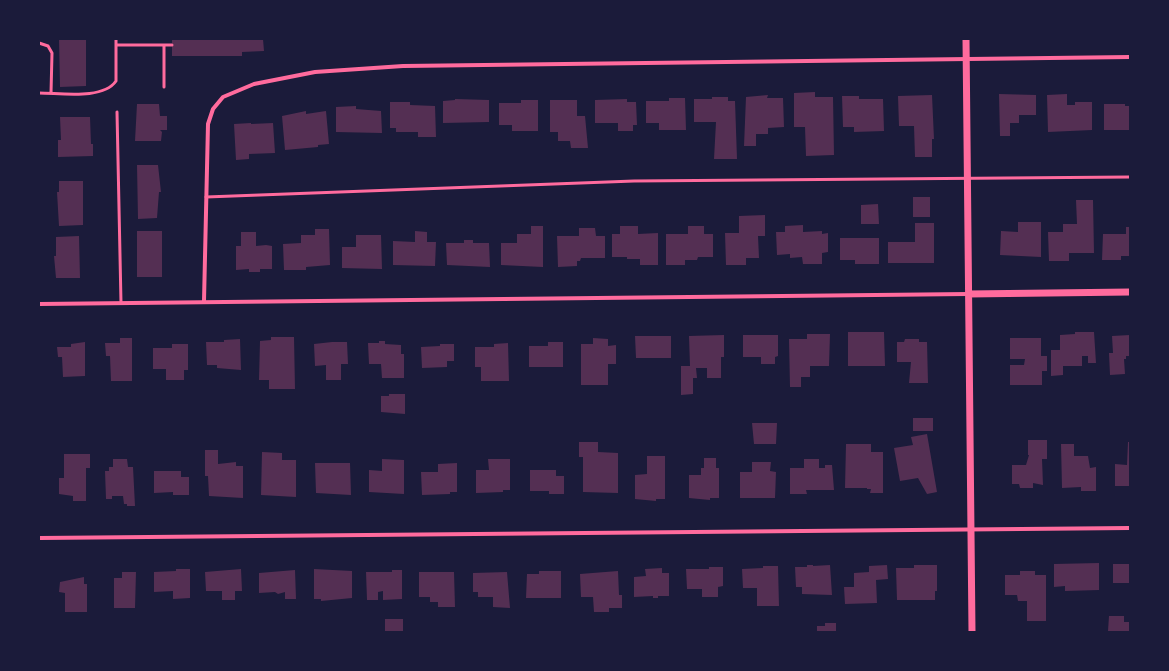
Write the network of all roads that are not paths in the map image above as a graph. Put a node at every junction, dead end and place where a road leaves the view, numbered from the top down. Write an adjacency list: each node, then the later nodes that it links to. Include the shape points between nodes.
1 (116, 39): 6 (lane)
2 (966, 39): 8 (street)
3 (39, 43): 11 (lane, via 48,46 52,53)
4 (164, 44): 5 (lane); 6 (lane); 9 (lane)
5 (172, 44)
6 (116, 45): 11 (lane, via 116,80 112,86 98,92)
7 (1130, 57): 8 (street)
8 (966, 58): 14 (street); 15 (street, via 403,66 315,72 254,84 223,97 213,109 208,124)
9 (164, 87)
10 (39, 93): 11 (lane)
11 (51, 93)
12 (117, 112): 19 (lane)
13 (1130, 177): 14 (lane)
14 (967, 178): 15 (lane, via 634,181); 17 (street)
15 (206, 197): 18 (street)
16 (1130, 292): 17 (street)
17 (968, 294): 18 (street); 22 (street)
18 (204, 301): 19 (street)
19 (121, 303): 20 (street)
20 (39, 304)
21 (1130, 528): 22 (street)
22 (971, 529): 23 (street); 24 (street)
23 (39, 538)
24 (972, 632)

